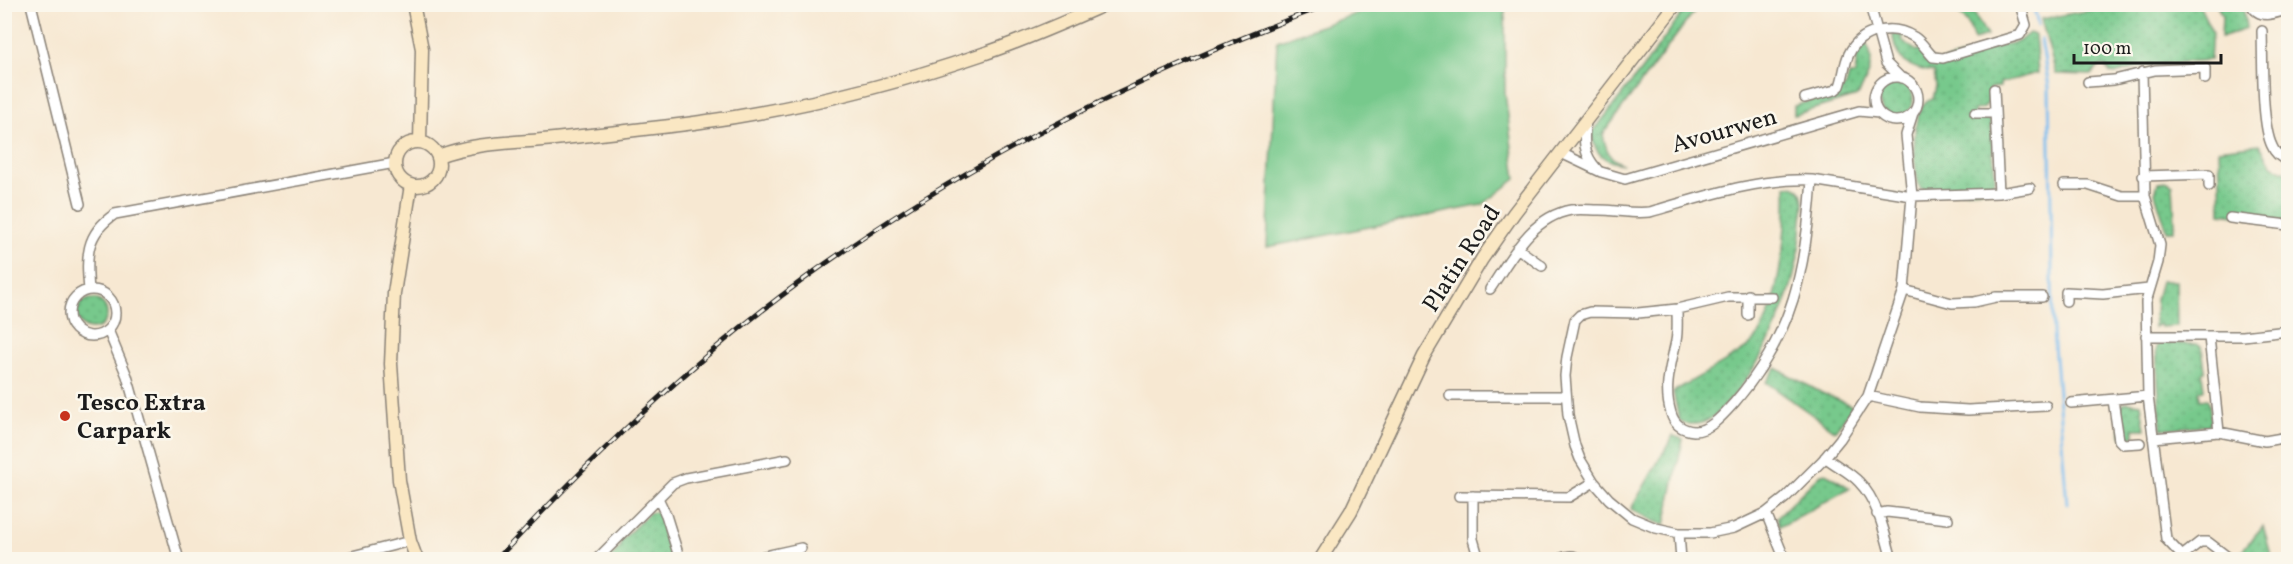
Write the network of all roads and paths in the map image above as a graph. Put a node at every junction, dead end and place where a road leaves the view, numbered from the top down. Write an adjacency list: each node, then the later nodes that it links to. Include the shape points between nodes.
1 (31, 4): 45 (street)
2 (413, 4): 30 (street, via 422,49)
3 (1106, 4): 32 (street, via 982,55 849,95 694,123 480,144)
4 (1676, 4): 27 (street, Platin Road)
5 (2019, 4): 9 (street, via 2026,25 2020,35 1943,58 1933,57 1905,32)
6 (2250, 4): 8 (street, via 2264,15)
7 (1870, 5): 9 (street)
8 (2289, 9)
9 (1877, 31): 11 (street); 21 (street, via 1854,46 1840,86)
10 (2262, 31): 33 (street, via 2267,131 2277,155)
11 (1886, 63): 14 (street); 18 (street, Avourwen)
12 (2103, 70): 17 (street)
13 (2142, 72): 15 (street, via 2205,68); 17 (street); 36 (street)
14 (1901, 78): 18 (street, via 1890,78); 25 (street, via 1912,84 1918,95)
15 (2205, 79)
16 (2088, 82): 17 (street)
17 (2103, 82)
18 (1881, 84): 20 (street, Avourwen)
19 (1994, 88): 23 (street)
20 (1874, 97): 22 (street, Avourwen); 24 (street)
21 (1805, 98)
22 (1858, 111): 24 (street, Avourwen); 35 (street, Avourwen, via 1632,177 1618,178)
23 (1995, 112): 26 (street); 42 (street)
24 (1879, 113): 28 (street, Avourwen)
25 (1913, 113): 28 (street, via 1905,120); 29 (street)
26 (1975, 113)
27 (1586, 120): 31 (street, Platin Road); 35 (street, via 1584,148)
28 (1894, 121): 29 (street, Avourwen)
29 (1906, 135): 43 (street)
30 (420, 142): 32 (street, via 429,145); 34 (street, via 404,146)
31 (1561, 153): 35 (street, Avourwen); 87 (street, Platin Road, via 1473,272 1424,356 1351,511)
32 (438, 156): 38 (street, via 440,165 431,181 422,186)
33 (2289, 161)
34 (395, 163): 38 (street, via 400,178); 52 (street, via 115,214 96,230 90,244)
35 (1601, 172)
36 (2144, 176): 40 (street, via 2209,174); 44 (street)
37 (1812, 180): 43 (street); 48 (street, via 1752,184 1643,213 1573,210 1554,214); 58 (street, via 1804,262 1783,325 1744,391 1716,421 1700,430 1680,427 1671,414 1667,394 1677,339)
38 (411, 185): 85 (street, via 391,330 394,435)
39 (2064, 185): 44 (street, via 2088,185 2122,195)
40 (2209, 186)
41 (2030, 188): 42 (street)
42 (1999, 193): 43 (street)
43 (1912, 196): 53 (street)
44 (2145, 196): 51 (street, via 2160,245)
45 (80, 204)
46 (2230, 218): 47 (street)
47 (2289, 225)
48 (1517, 248): 49 (street); 50 (street)
49 (1542, 266)
50 (1490, 289)
51 (2149, 289): 57 (street, via 2103,294 2066,292); 62 (street)
52 (89, 290): 60 (street, via 101,292 114,305 115,317); 60 (street, via 72,301 71,323 91,336)
53 (1904, 290): 56 (street, via 1952,303 1996,297); 66 (street)
54 (1748, 296): 55 (street); 58 (street); 59 (street)
55 (1772, 297)
56 (2042, 297)
57 (2066, 301)
58 (1677, 309): 65 (street, via 1580,315 1572,329 1567,357)
59 (1748, 315)
60 (108, 330): 89 (street, via 128,376)
61 (2289, 331): 63 (street)
62 (2146, 336): 63 (street); 67 (street)
63 (2209, 337): 71 (street)
64 (1450, 396): 65 (street)
65 (1566, 396): 77 (street, via 1575,446)
66 (1868, 396): 70 (street, via 1959,410); 75 (street)
67 (2148, 396): 68 (street); 73 (street)
68 (2113, 399): 69 (street); 74 (street, via 2119,440 2124,444)
69 (2071, 403)
70 (2046, 406)
71 (2219, 432): 72 (street, via 2265,441); 73 (street)
72 (2289, 437)
73 (2153, 438): 88 (street, via 2166,539)
74 (2140, 443)
75 (1825, 457): 81 (street); 82 (street, via 1858,480)
76 (787, 459): 80 (street, via 686,478)
77 (1594, 482): 79 (street, via 1569,497); 84 (street, via 1632,518)
78 (1459, 496): 79 (street)
79 (1473, 496): 95 (street, via 1473,539)
80 (658, 498): 92 (street); 93 (street)
81 (1766, 513): 84 (street, via 1720,532); 99 (street)
82 (1877, 514): 83 (street); 100 (street)
83 (1948, 519)
84 (1679, 533): 98 (street)
85 (410, 541): 90 (street); 91 (street)
86 (801, 548): 94 (street)
87 (1324, 558)
88 (2184, 558): 101 (street, via 2200,542 2208,542)
89 (179, 560)
90 (338, 560)
91 (417, 560)
92 (596, 560)
93 (680, 560)
94 (747, 560)
95 (1479, 560)
96 (1556, 560): 97 (street, via 1570,555)
97 (1580, 560)
98 (1681, 560)
99 (1785, 560)
100 (1892, 560)
101 (2227, 560)

